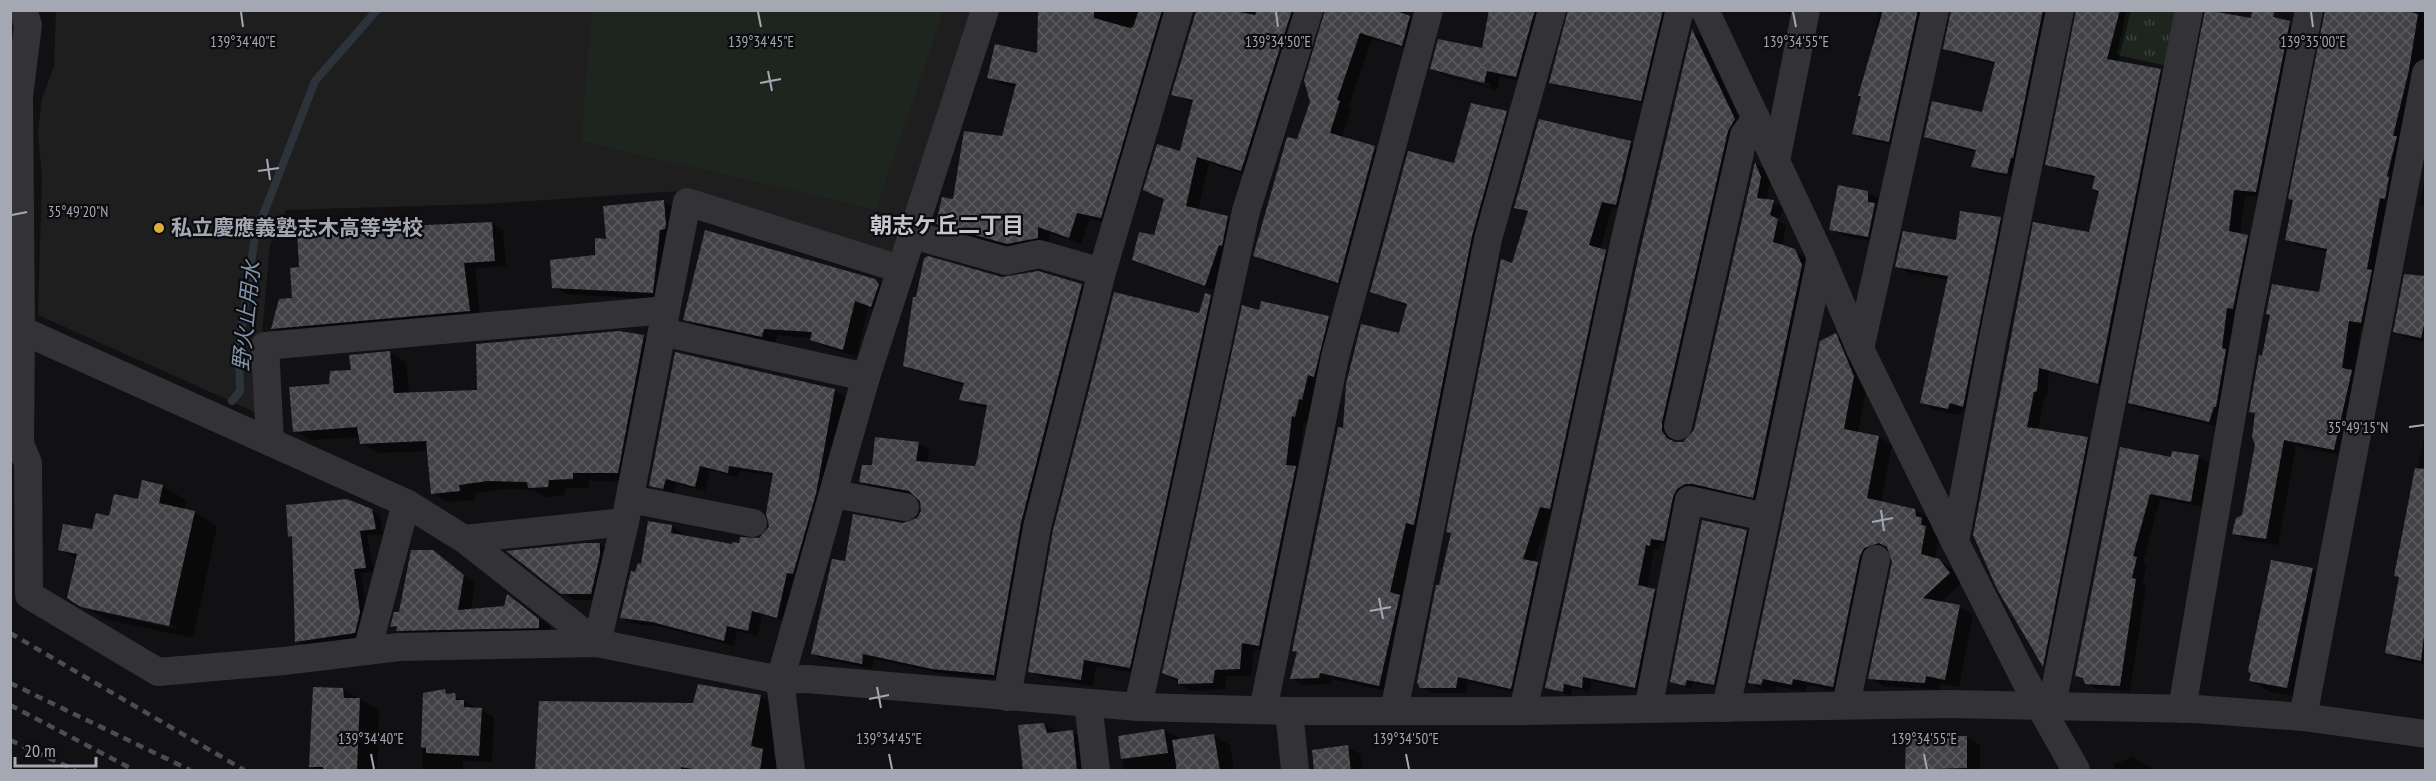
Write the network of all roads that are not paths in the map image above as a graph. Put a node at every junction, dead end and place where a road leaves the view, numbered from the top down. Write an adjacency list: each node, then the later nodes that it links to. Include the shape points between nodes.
1 (23, 10): 22 (street, via 28,25 19,96)
2 (985, 10): 17 (street)
3 (1179, 10): 20 (street)
4 (1309, 10): 43 (street, via 1246,211)
5 (1429, 10): 47 (street, via 1335,357)
6 (1552, 10): 48 (street, via 1488,239)
7 (1681, 10): 49 (street, via 1625,239)
8 (1806, 10): 16 (street)
9 (1935, 10): 23 (street)
10 (2060, 10): 34 (street)
11 (2189, 10): 42 (street)
12 (2309, 10): 46 (street, via 2249,314)
13 (1709, 13): 15 (street)
14 (2426, 73): 50 (street)
15 (1756, 118): 16 (street); 25 (street, via 1744,135)
16 (1776, 161): 18 (street)
17 (913, 235): 19 (street); 20 (street, via 1006,261 1039,254)
18 (1821, 257): 23 (street); 31 (street)
19 (900, 269): 21 (street, via 687,202); 24 (street)
20 (1102, 272): 39 (street, via 1037,527)
21 (664, 321): 24 (street); 26 (street, via 265,346); 30 (street)
22 (16, 326): 26 (street); 37 (street, via 20,444 28,463 30,596 158,672)
23 (1860, 349): 34 (street)
24 (866, 378): 27 (street)
25 (1678, 426)
26 (269, 442): 28 (street)
27 (834, 494): 29 (street); 38 (street)
28 (406, 503): 33 (street); 37 (street)
29 (905, 507)
30 (628, 511): 32 (street); 33 (street); 36 (street)
31 (1765, 517): 44 (street); 45 (street, via 1689,500)
32 (753, 523)
33 (464, 538): 36 (street)
34 (1954, 542): 42 (street)
35 (1876, 560): 41 (street)
36 (597, 643): 37 (street); 38 (street)
37 (367, 651)
38 (780, 680): 39 (street, via 807,679); 52 (street)
39 (1007, 697): 40 (street)
40 (1088, 703): 43 (street); 53 (street)
41 (1846, 705): 42 (street); 44 (street)
42 (2046, 705): 46 (street); 55 (street)
43 (1138, 707): 47 (street)
44 (1726, 708): 45 (street)
45 (1648, 709): 49 (street)
46 (2182, 709): 50 (street)
47 (1276, 710): 48 (street); 54 (street)
48 (1394, 711): 49 (street)
49 (1523, 711)
50 (2303, 717): 51 (street)
51 (2425, 732)
52 (791, 771)
53 (1096, 771)
54 (1295, 771)
55 (2076, 771)

